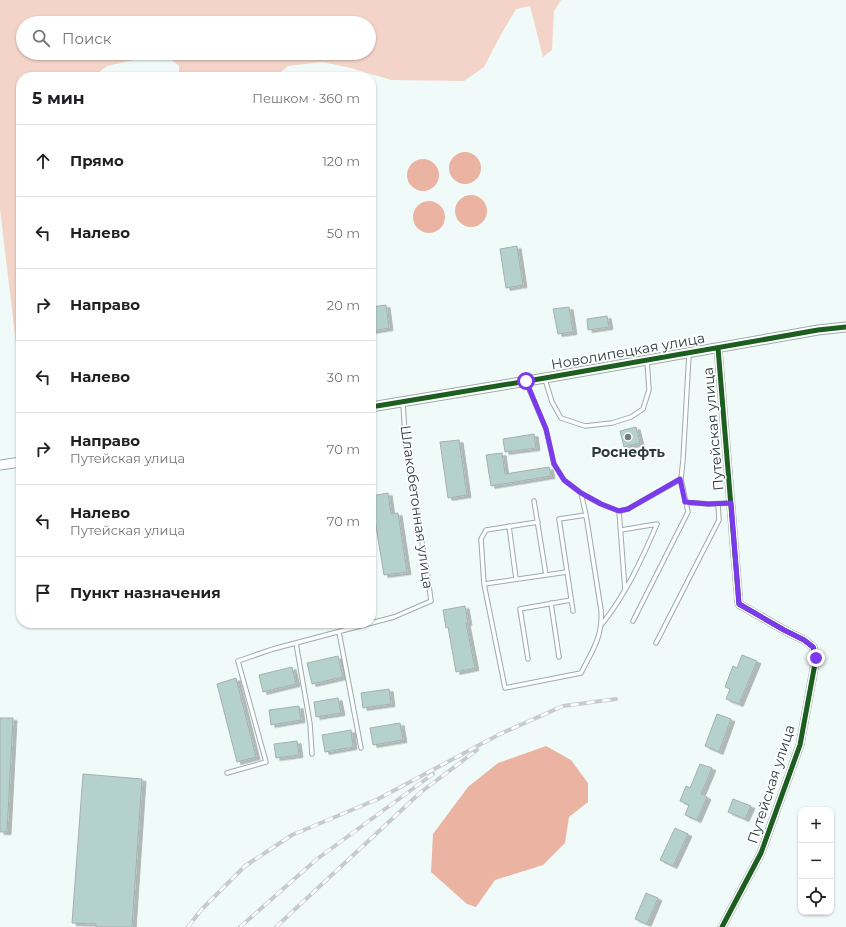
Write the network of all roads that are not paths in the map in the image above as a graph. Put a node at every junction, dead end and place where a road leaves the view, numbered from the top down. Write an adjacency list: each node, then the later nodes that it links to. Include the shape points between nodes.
1 (846, 327): 2 (street, Новолипецкая улица)
2 (718, 348): 3 (street, Новолипецкая улица); 15 (street, Путейская улица)
3 (689, 353): 4 (street, Новолипецкая улица); 11 (lane)
4 (647, 360): 5 (street, Новолипецкая улица); 5 (lane, via 649,390 643,409 631,417 612,423 585,426 561,418 552,402)
5 (545, 378): 6 (street, Новолипецкая улица)
6 (526, 381): 7 (street, Новолипецкая улица); 12 (lane, via 546,429 554,464 564,480)
7 (402, 402): 8 (street, Новолипецкая улица); 31 (lane, Шлакобетонная улица, via 406,453 431,601)
8 (376, 406)
9 (16, 463): 10 (street)
10 (0, 465)
11 (680, 479): 14 (lane); 17 (lane, via 628,509)
12 (581, 493): 17 (lane); 18 (lane)
13 (534, 501): 19 (lane)
14 (685, 502): 16 (lane); 30 (lane, via 688,512)
15 (731, 503): 16 (lane); 42 (street, Путейская улица, via 739,604 804,640 813,647 816,658 800,745 761,853)
16 (718, 504): 36 (lane, via 719,520)
17 (619, 511): 21 (lane)
18 (586, 515): 22 (lane, via 559,519); 32 (lane)
19 (538, 522): 20 (lane); 23 (lane)
20 (509, 526): 24 (lane); 25 (lane, via 486,530 481,539)
21 (621, 530): 26 (lane); 26 (lane, via 657,524)
22 (567, 572): 23 (lane); 27 (lane)
23 (546, 575): 24 (lane)
24 (516, 579): 25 (lane)
25 (484, 584): 32 (lane, via 505,688 581,673 597,642)
26 (625, 591): 32 (lane)
27 (571, 600): 28 (lane); 29 (lane)
28 (551, 603): 37 (lane); 38 (lane, via 520,609)
29 (573, 611)
30 (634, 621)
31 (376, 622)
32 (602, 624)
33 (353, 628): 34 (lane, Шлакобетонная улица)
34 (338, 632): 35 (lane, Шлакобетонная улица); 39 (lane)
35 (296, 643): 40 (lane, via 310,724); 41 (lane, Шлакобетонная улица, via 238,661 266,762)
36 (656, 643)
37 (559, 657)
38 (528, 659)
39 (361, 748)
40 (312, 754)
41 (227, 774)
42 (722, 927)

